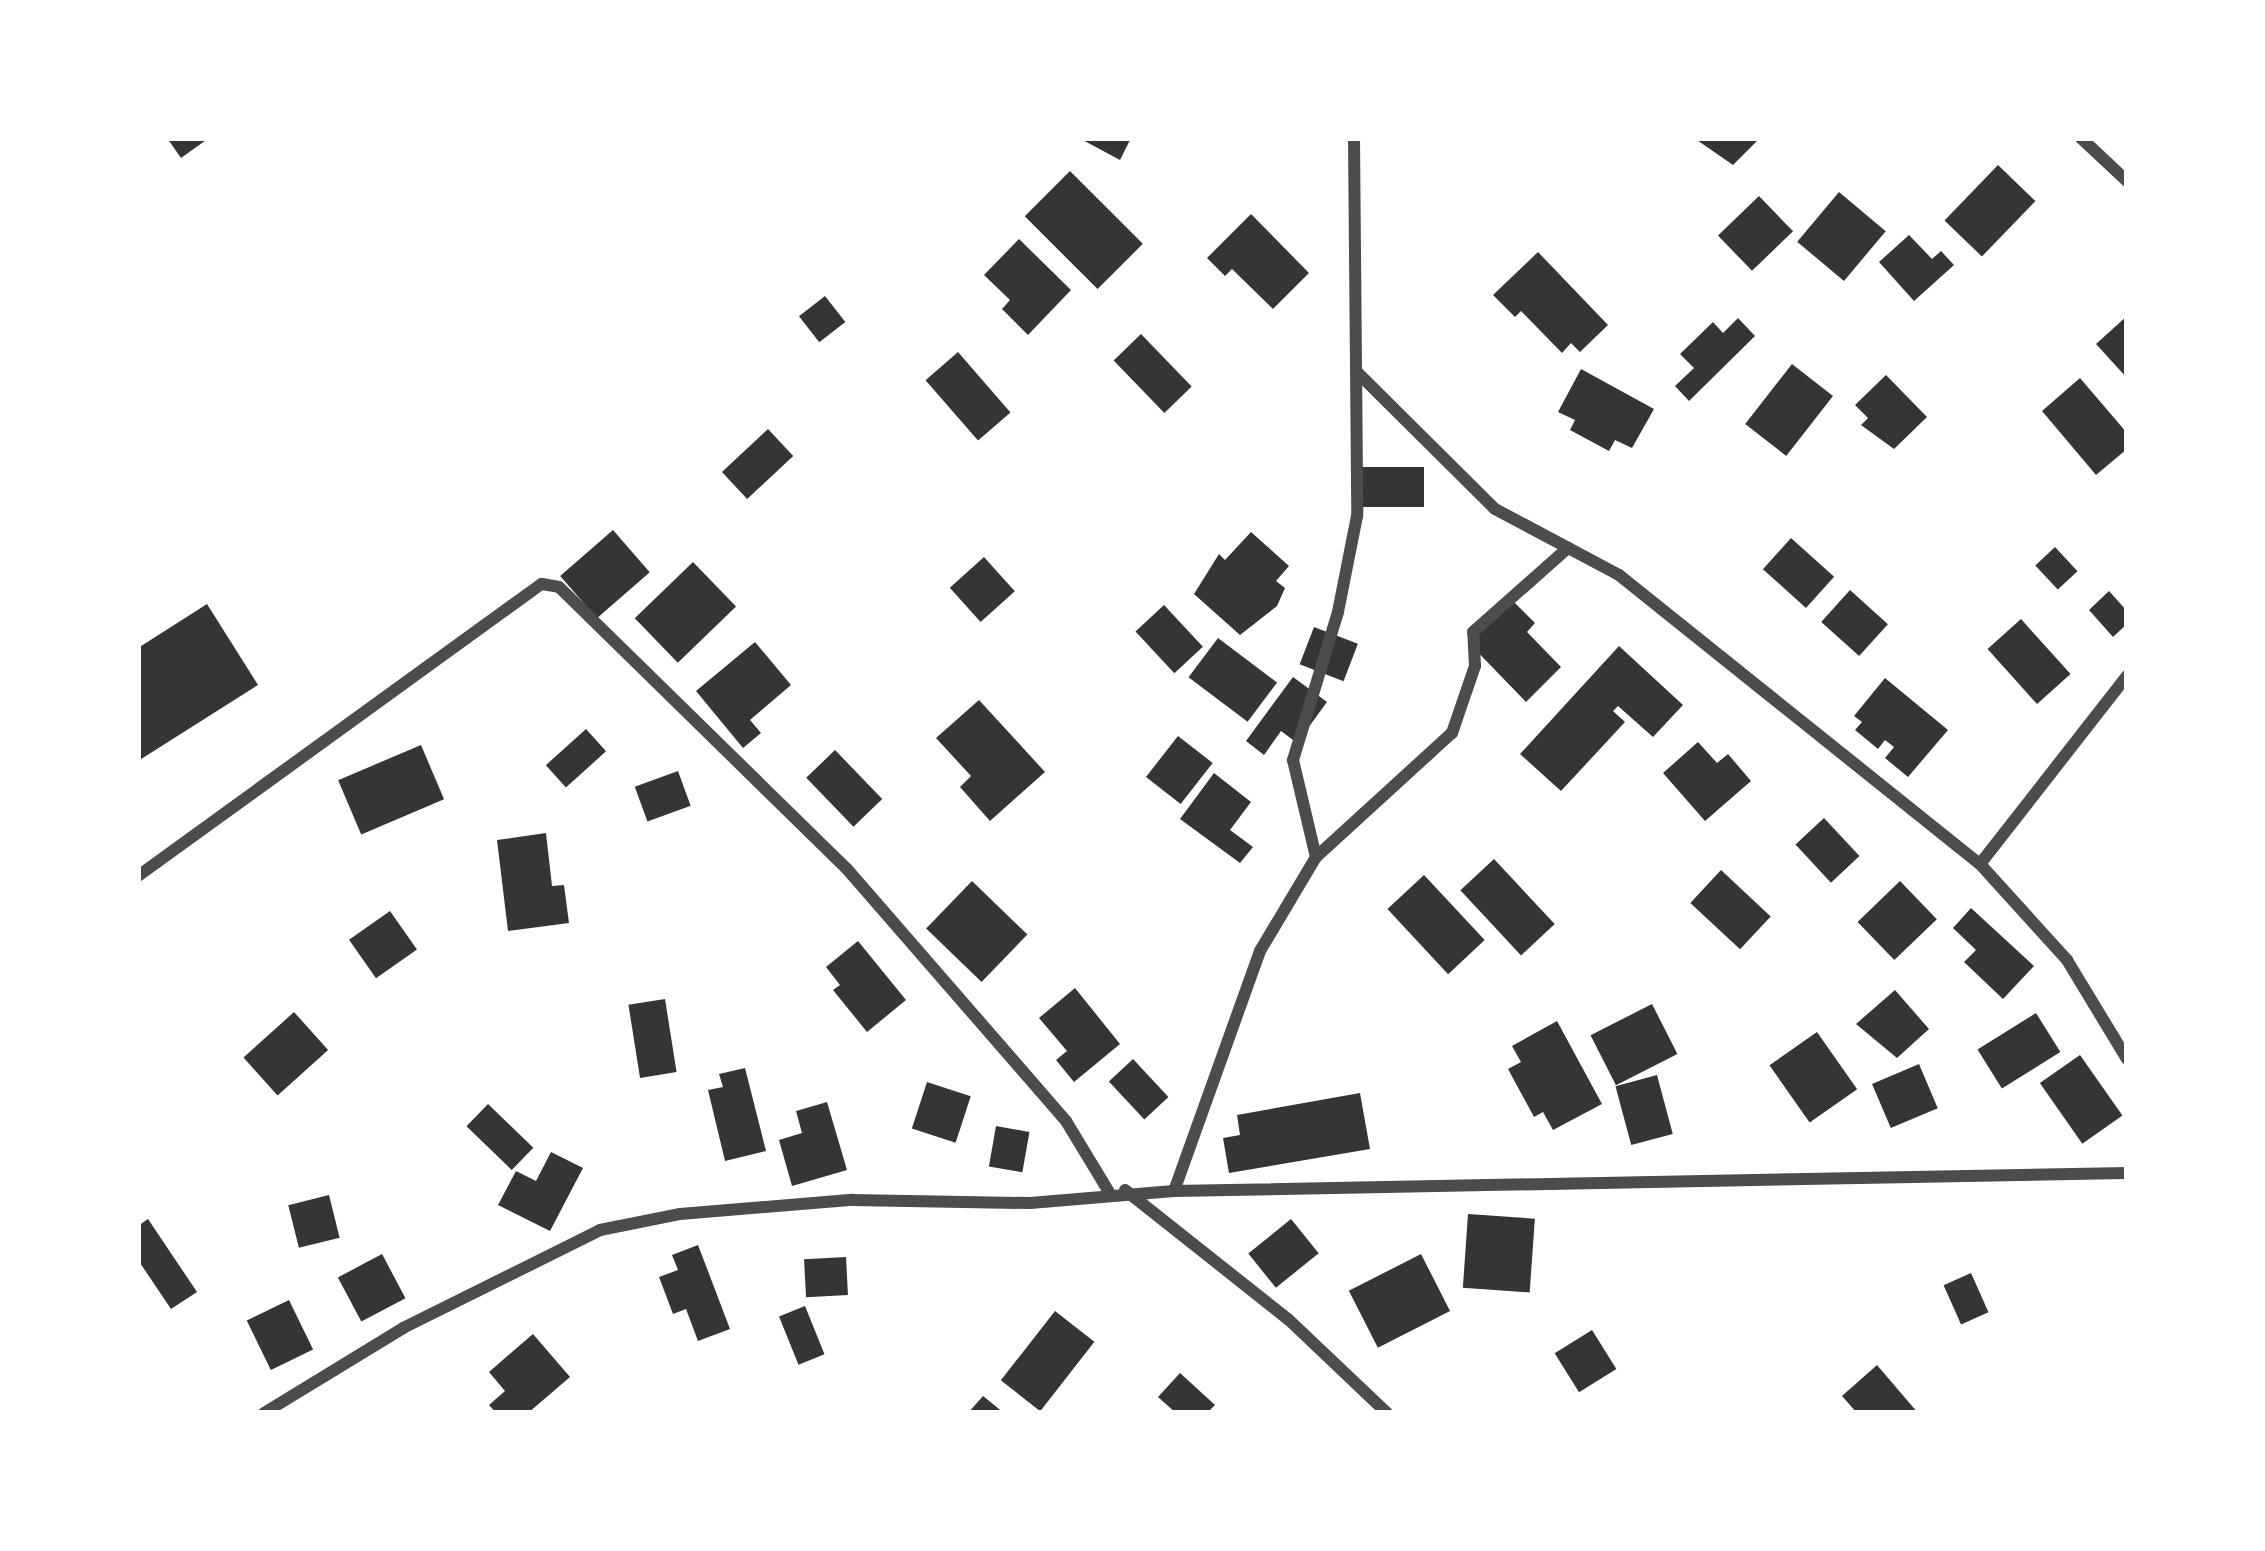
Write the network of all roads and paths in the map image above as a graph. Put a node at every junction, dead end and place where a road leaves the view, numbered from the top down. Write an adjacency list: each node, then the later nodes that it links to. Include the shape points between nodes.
1 (1354, 138): 4 (street)
2 (2080, 138): 3 (street)
3 (2127, 181)
4 (1357, 371): 5 (street, via 1495,509); 7 (street, via 1357,516 1339,612 1293,760)
5 (1568, 548): 7 (street, via 1473,632 1475,666 1452,733); 8 (street, via 1618,575)
6 (2127, 676): 8 (street)
7 (1316, 857): 13 (street, via 1260,951)
8 (1980, 864): 10 (street, via 2067,960)
9 (138, 876): 14 (street, via 542,584 559,587 847,869 1066,1121)
10 (2127, 1059)
11 (2127, 1173): 13 (street, via 2046,1168)
12 (1124, 1190): 13 (street); 14 (street); 16 (street, via 1288,1318)
13 (1174, 1191)
14 (1109, 1192): 15 (street, via 1030,1203 852,1200 680,1214 600,1230 415,1321)
15 (264, 1413)
16 (1387, 1413)

